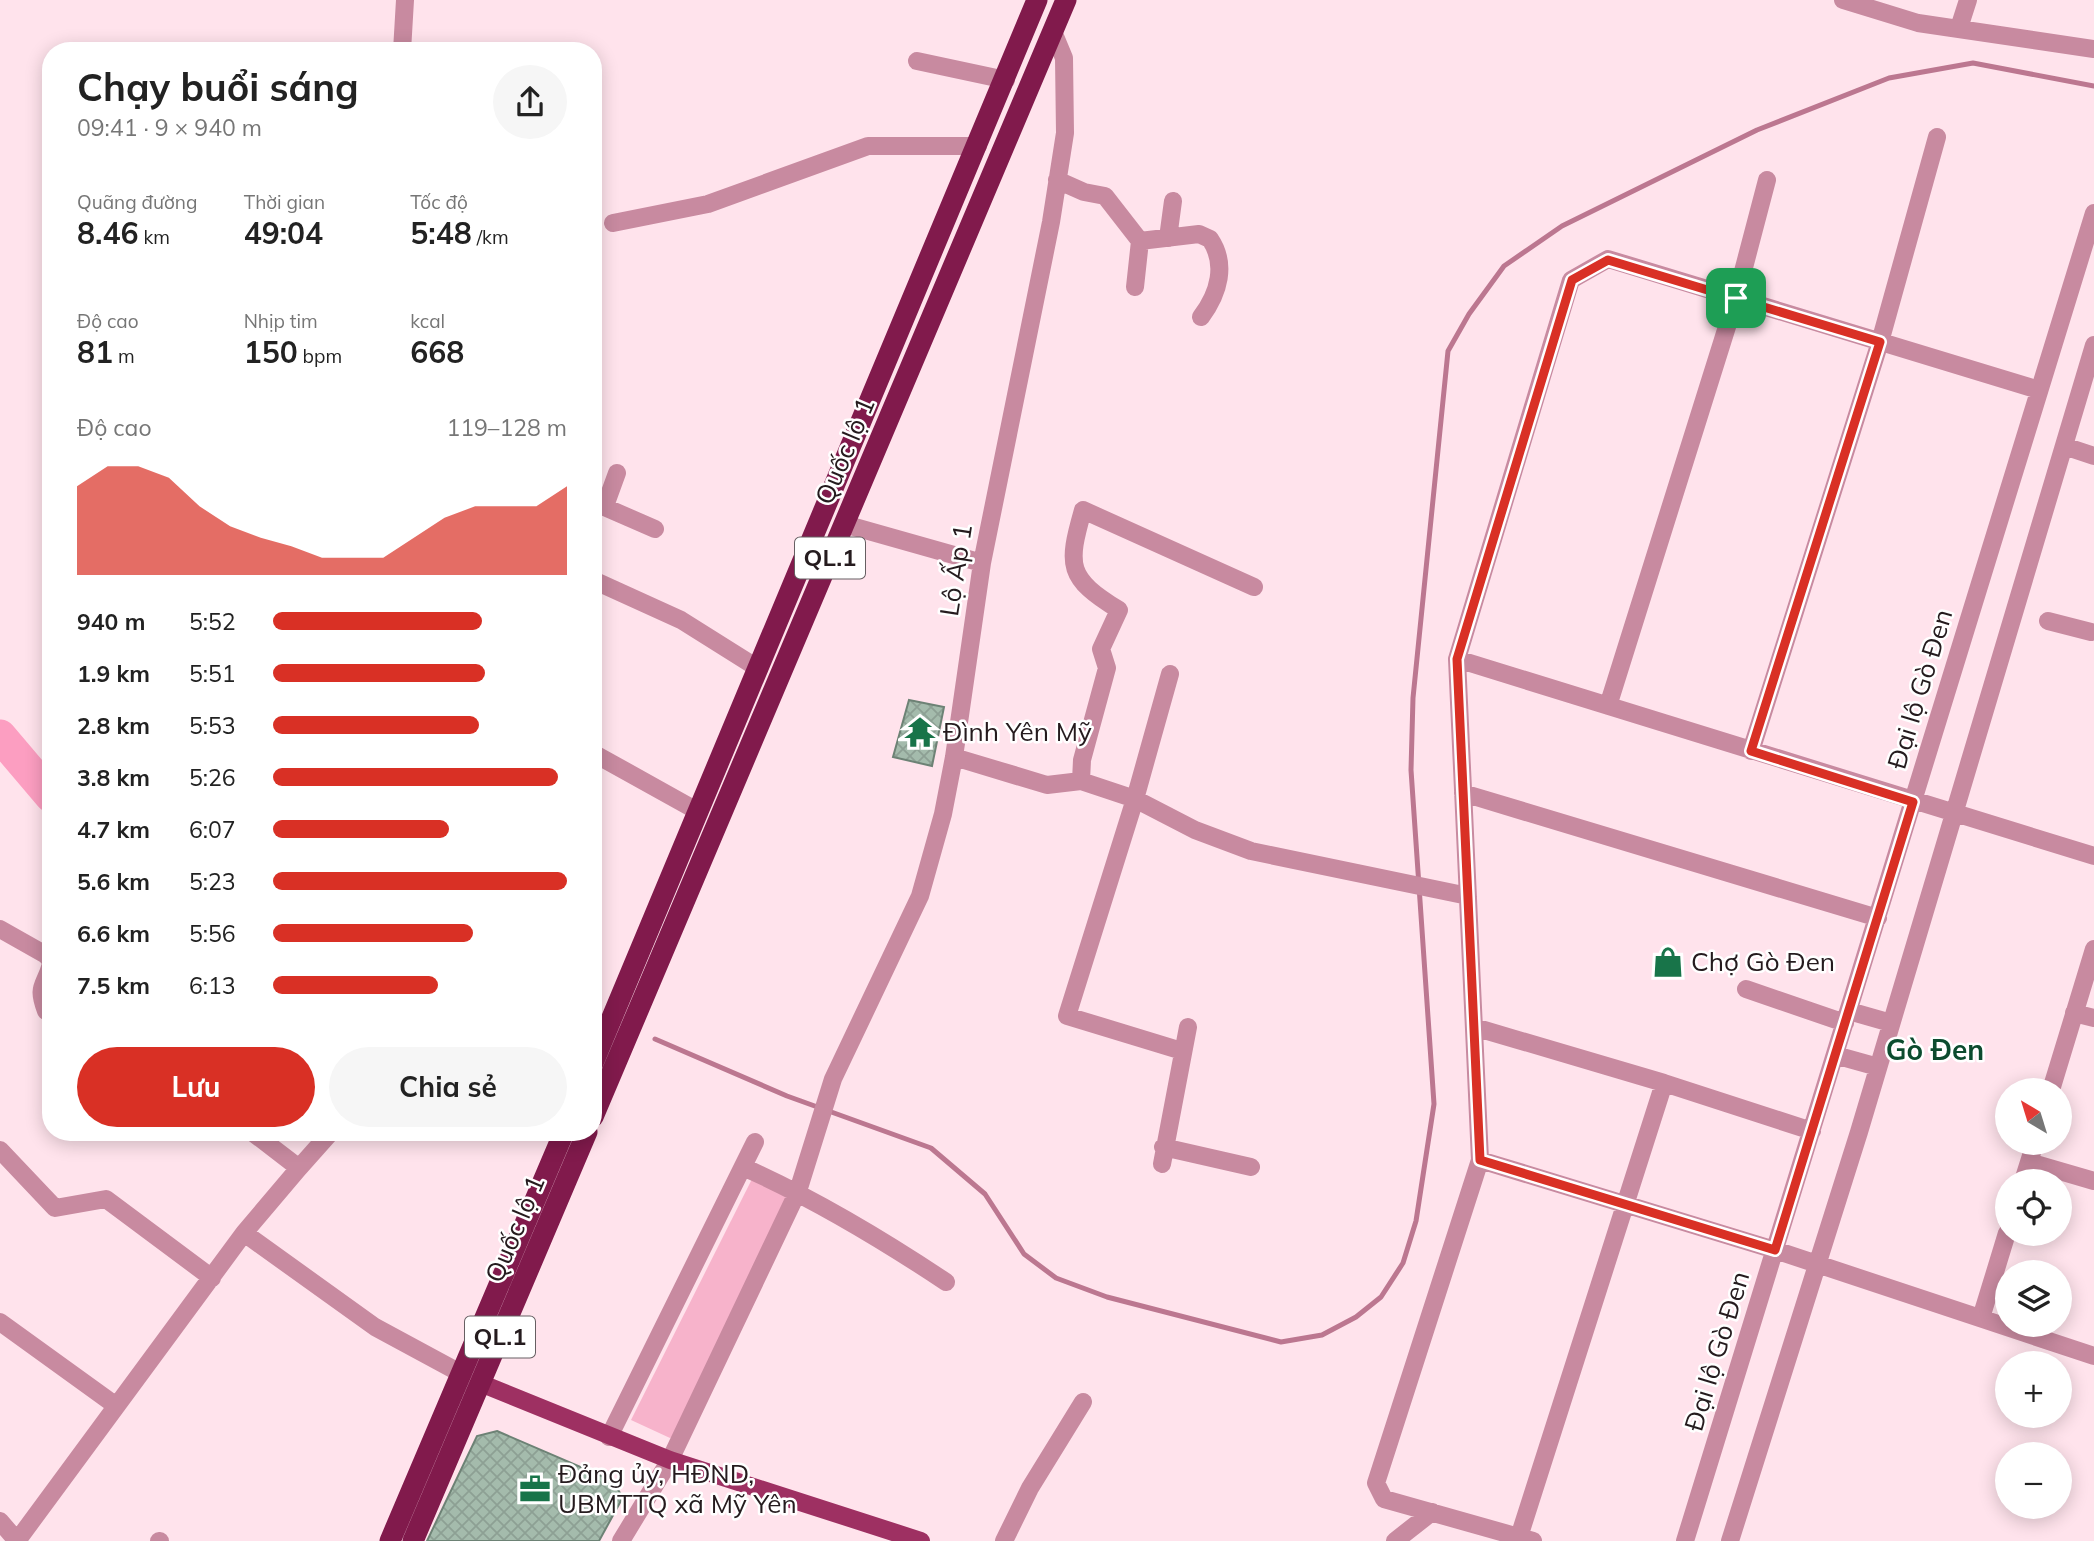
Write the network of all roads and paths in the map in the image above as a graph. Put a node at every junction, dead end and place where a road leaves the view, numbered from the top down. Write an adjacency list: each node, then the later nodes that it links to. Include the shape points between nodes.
1 (405, 0): 8 (street)
2 (1037, 0): 11 (highway, Quốc lộ 1 / QL.1)
3 (1066, 0): 7 (highway, Quốc lộ 1 / QL.1)
4 (1843, 0): 6 (street, via 1917,23)
5 (1968, 0): 6 (street)
6 (1959, 29): 9 (street)
7 (1054, 34): 14 (street, Lộ Ấp 1, via 1064,58 1065,132); 32 (highway, Quốc lộ 1 / QL.1)
8 (403, 42)
9 (2094, 49)
10 (917, 61): 11 (street)
11 (1006, 80): 13 (highway, Quốc lộ 1 / QL.1)
12 (1937, 137): 24 (street)
13 (978, 146): 18 (street, via 868,146 708,204); 40 (highway, Quốc lộ 1 / QL.1)
14 (1058, 180): 20 (street, via 1105,196); 34 (street, Lộ Ấp 1)
15 (1768, 180): 22 (street)
16 (1173, 201): 19 (street)
17 (2094, 212): 26 (street, Đại lộ Gò Đen)
18 (613, 223)
19 (1168, 238): 20 (street); 23 (street, via 1199,234 1217,248 1221,262 1216,291)
20 (1140, 241): 21 (street)
21 (1135, 287)
22 (1736, 298): 24 (street); 39 (street, via 1608,260 1572,280); 42 (street)
23 (1201, 317)
24 (1880, 342): 26 (street); 43 (street)
25 (2094, 345): 27 (street)
26 (2039, 390): 49 (street, Đại lộ Gò Đen)
27 (2064, 446): 28 (street); 51 (street)
28 (2094, 456)
29 (617, 473): 30 (street)
30 (602, 499)
31 (602, 505): 33 (street)
32 (844, 524): 34 (street); 73 (highway, Quốc lộ 1 / QL.1)
33 (655, 529)
34 (982, 563): 44 (street, Lộ Ấp 1)
35 (602, 584): 40 (street, via 681,620)
36 (1254, 587): 46 (street, via 1083,510 1073,545 1073,568 1079,579 1119,610 1101,649 1107,668)
37 (2048, 621): 38 (street)
38 (2093, 629)
39 (1457, 659): 42 (street); 47 (street)
40 (759, 669): 50 (highway, Quốc lộ 1 / QL.1)
41 (1170, 674): 48 (street)
42 (1608, 706): 43 (street)
43 (1751, 751): 49 (street)
44 (954, 757): 46 (street, via 1046,785); 89 (street, Lộ Ấp 1, via 920,896 833,1079)
45 (602, 758): 50 (street)
46 (1080, 781): 48 (street)
47 (1463, 793): 53 (street); 54 (street)
48 (1135, 799): 53 (street, via 1195,830 1251,851); 68 (street, via 1067,1016)
49 (1913, 802): 51 (street); 54 (street, Đại lộ Gò Đen)
50 (699, 812): 67 (highway, Quốc lộ 1 / QL.1)
51 (1955, 814): 52 (street); 64 (street)
52 (2094, 856)
53 (1468, 895): 66 (street)
54 (1878, 918): 62 (street, Đại lộ Gò Đen)
55 (0, 929): 57 (street)
56 (2094, 949): 61 (street)
57 (42, 953)
58 (42, 980): 60 (street)
59 (1746, 989): 62 (street)
60 (42, 1002)
61 (2074, 1013): 63 (street); 71 (street)
62 (1847, 1017): 64 (street); 69 (street, Đại lộ Gò Đen)
63 (2094, 1018)
64 (1891, 1023): 70 (street)
65 (1188, 1027): 68 (street)
66 (1474, 1027): 72 (street); 82 (street)
67 (602, 1042)
68 (1182, 1051): 85 (street, via 1162,1155)
69 (1835, 1055): 70 (street); 74 (street, Đại lộ Gò Đen)
70 (1878, 1067): 94 (street)
71 (2055, 1078)
72 (1664, 1083): 74 (street); 90 (street)
73 (602, 1095)
74 (1812, 1131): 93 (street, Đại lộ Gò Đen)
75 (264, 1141): 86 (street)
76 (323, 1141): 86 (street)
77 (557, 1141): 100 (highway, Quốc lộ 1 / QL.1)
78 (583, 1141): 100 (highway, Quốc lộ 1 / QL.1)
79 (755, 1142): 84 (street)
80 (0, 1150): 95 (street, via 55,1208 106,1199)
81 (2031, 1155): 83 (street)
82 (1480, 1160): 90 (street); 105 (street, via 1376,1483 1384,1499)
83 (2029, 1162): 87 (street); 88 (street)
84 (743, 1167): 89 (street); 103 (street)
85 (1251, 1167)
86 (299, 1168): 91 (street)
87 (2027, 1169)
88 (2094, 1181)
89 (798, 1191): 96 (street); 104 (street, Lộ Ấp 1)
90 (1626, 1206): 93 (street); 107 (street)
91 (244, 1233): 95 (street); 100 (street, via 375,1327)
92 (2003, 1246): 97 (street)
93 (1775, 1250): 94 (street); 114 (street, Đại lộ Gò Đen)
94 (1818, 1264): 97 (street); 115 (street)
95 (212, 1278): 102 (street)
96 (946, 1282)
97 (1981, 1318): 99 (street)
98 (0, 1322): 102 (street)
99 (2094, 1356)
100 (471, 1379): 103 (main road); 108 (highway, Quốc lộ 1 / QL.1); 109 (highway, Quốc lộ 1 / QL.1)
101 (1083, 1402): 112 (street, via 1030,1488)
102 (115, 1405): 106 (street, via 17,1541)
103 (609, 1437): 104 (main road)
104 (670, 1460): 110 (street, Lộ Ấp 1); 111 (main road)
105 (1432, 1512): 107 (street); 113 (street)
106 (0, 1521)
107 (1526, 1539)
108 (390, 1541)
109 (413, 1541)
110 (621, 1541)
111 (919, 1541)
112 (1004, 1541)
113 (1395, 1541)
114 (1685, 1541)
115 (1730, 1541)

